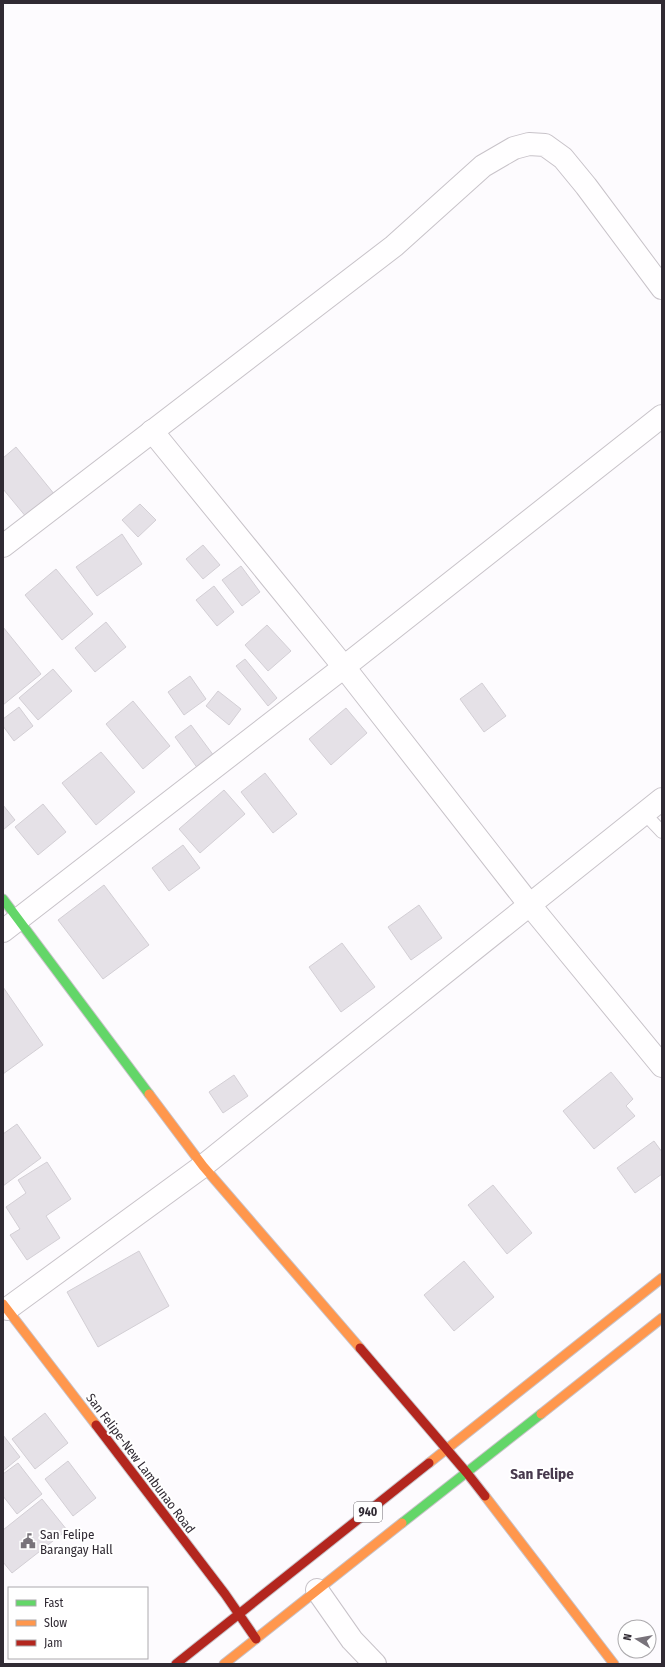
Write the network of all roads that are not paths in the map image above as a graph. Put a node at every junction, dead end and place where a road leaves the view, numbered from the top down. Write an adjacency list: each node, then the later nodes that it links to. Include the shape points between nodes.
1 (662, 288): 3 (street, via 563,158 545,146 529,144 514,148 483,166 394,246)
2 (662, 416): 5 (street)
3 (152, 431): 4 (street); 5 (street)
4 (3, 546)
5 (344, 667): 10 (street); 11 (street)
6 (662, 798): 7 (street)
7 (644, 813): 8 (lane); 10 (street)
8 (662, 832)
9 (3, 900): 11 (main road)
10 (529, 904): 12 (street); 13 (street)
11 (10, 926): 13 (main road)
12 (662, 1066)
13 (203, 1166): 15 (street); 17 (main road)
14 (662, 1278): 17 (main road, 940)
15 (5, 1306): 20 (main road, San Felipe-New Lambunao Road)
16 (662, 1318): 18 (main road, 940)
17 (447, 1450): 18 (main road); 20 (main road, 940)
18 (467, 1473): 19 (main road, 940); 25 (main road)
19 (317, 1590): 21 (main road, 940); 24 (street, via 352,1640)
20 (239, 1614): 21 (main road, San Felipe-New Lambunao Road); 22 (main road, 940)
21 (256, 1639): 23 (main road, 940)
22 (176, 1664)
23 (224, 1664)
24 (375, 1664)
25 (614, 1664)

